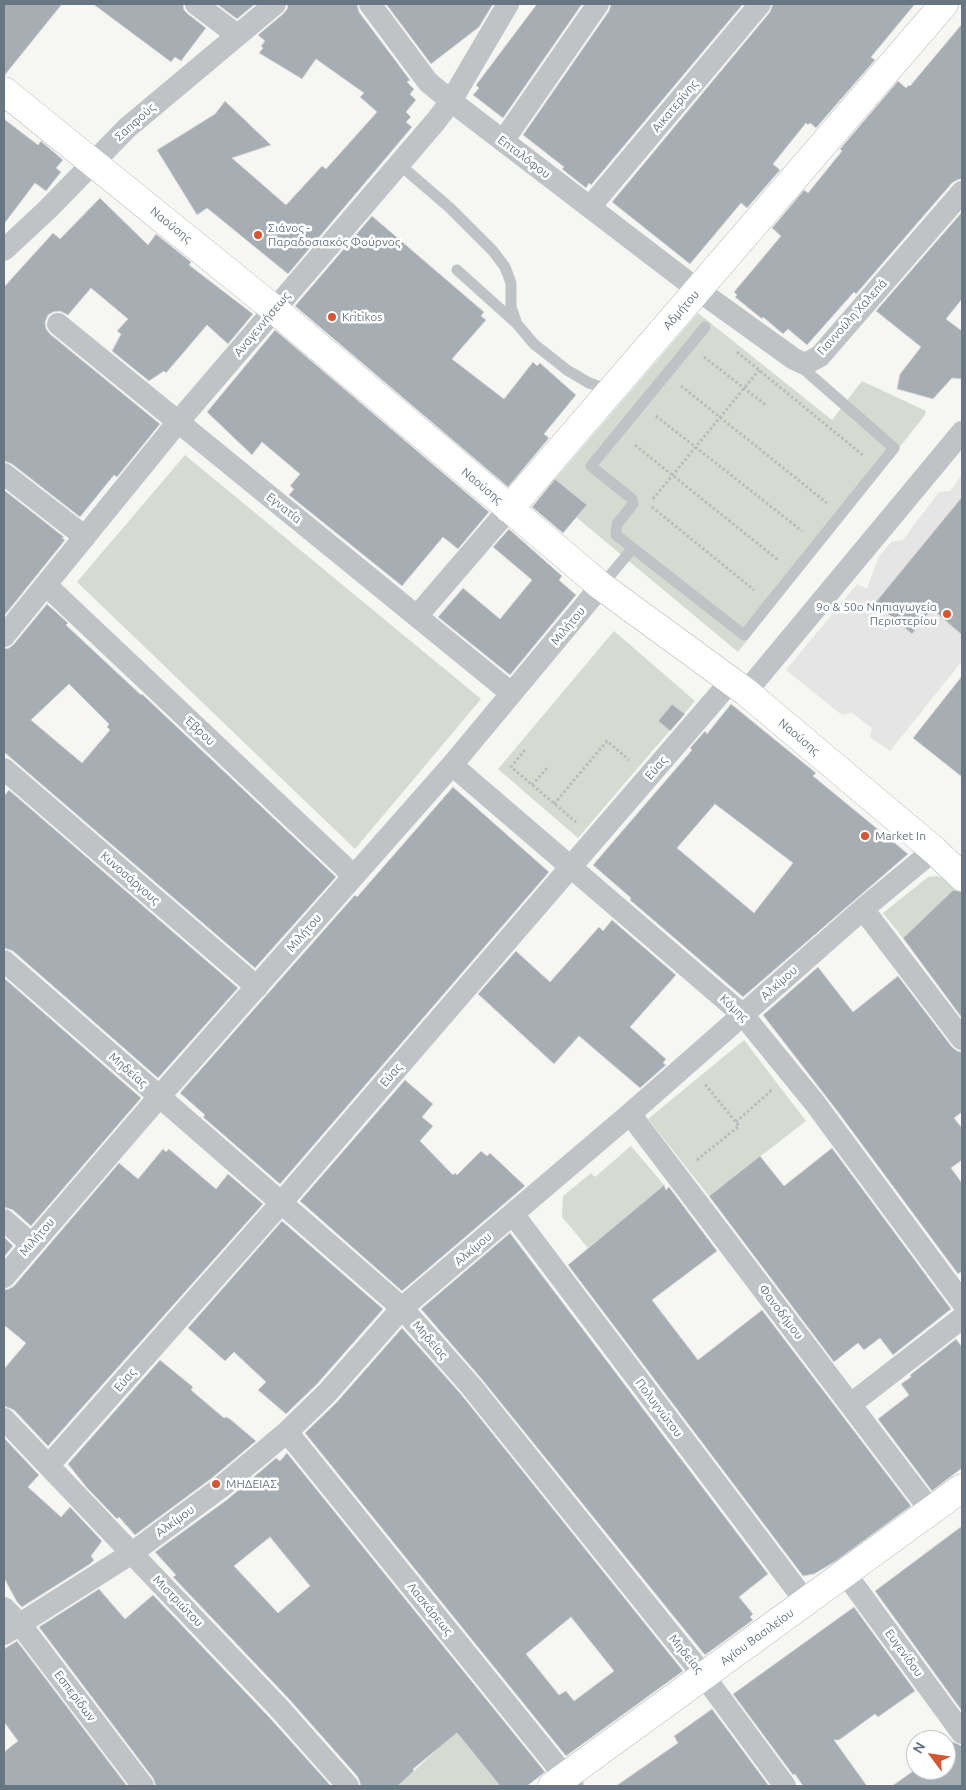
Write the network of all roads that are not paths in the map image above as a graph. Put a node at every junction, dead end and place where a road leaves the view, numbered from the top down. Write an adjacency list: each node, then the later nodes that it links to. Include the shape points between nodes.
1 (196, 4): 8 (street)
2 (276, 4): 8 (street, Σαπφούς)
3 (370, 4): 10 (street, Επταλόφου, via 428,82)
4 (508, 4): 10 (street, Αναγεννήσεως)
5 (598, 4): 11 (street)
6 (760, 4): 15 (street, Αικατερίνης)
7 (944, 4): 18 (street, Αδμήτου)
8 (237, 35): 12 (street, Σαπφούς, via 126,128)
9 (4, 91): 12 (street, Ναούσης)
10 (450, 101): 11 (street, Επταλόφου); 13 (street, Αναγεννήσεως)
11 (503, 141): 15 (street, Επταλόφου)
12 (93, 162): 16 (street, Σαπφούς); 19 (street, Ναούσης)
13 (399, 164): 19 (street, Αναγεννήσεως); 21 (lane, via 450,208 505,267 510,282 511,308)
14 (962, 192): 23 (street, Γιαννούλη Χαλεπά, via 820,356)
15 (590, 207): 18 (street, Επταλόφου)
16 (4, 250)
17 (457, 270): 21 (lane)
18 (698, 290): 23 (street, Γιαννούλη Χαλεπά); 24 (street, Αδμήτου)
19 (274, 309): 25 (street, Αναγεννήσεως); 28 (street, Ναούσης)
20 (58, 324): 25 (street, Εγνατία)
21 (517, 324): 24 (lane, via 534,344 567,370)
22 (705, 327): 30 (lane, via 591,466 632,499 633,504 617,524 616,535)
23 (805, 364): 30 (lane, via 806,371 894,448 744,635)
24 (611, 391): 28 (street, Αδμήτου)
25 (178, 422): 29 (street, Αναγεννήσεως); 33 (street, Εγνατία)
26 (962, 432): 35 (street, Εύας)
27 (4, 474): 29 (street)
28 (509, 509): 32 (street, Ναούσης); 33 (street, Αδμήτου)
29 (85, 537): 31 (street, Αναγεννήσεως)
30 (633, 548): 32 (lane)
31 (46, 586): 34 (street, Αναγεννήσεως); 41 (street, Έβρου)
32 (601, 586): 35 (street, Ναούσης); 36 (street, Μιλήτου)
33 (417, 616): 36 (street, Εγνατία)
34 (4, 636)
35 (738, 687): 39 (street, Ναούσης); 40 (street, Εύας)
36 (511, 694): 37 (street, Μιλήτου)
37 (452, 765): 40 (street, Κόμης); 41 (street, Μιλήτου)
38 (4, 769): 45 (street, Κυνοσάργους)
39 (934, 850): 42 (street, Ναούσης); 43 (street, Αλκίμου)
40 (570, 868): 46 (street, Κόμης); 50 (street, Εύας)
41 (354, 876): 45 (street, Μιλήτου)
42 (962, 877)
43 (863, 909): 46 (street, Αλκίμου); 47 (street)
44 (4, 963): 48 (street, Μηδείας)
45 (257, 986): 48 (street, Μιλήτου)
46 (743, 1015): 49 (street, Αλκίμου); 55 (street, Κόμης, via 814,1102)
47 (962, 1039)
48 (160, 1097): 50 (street, Μηδείας); 53 (street, Μιλήτου)
49 (630, 1114): 51 (street, Αλκίμου); 58 (street, Φανοδήμου)
50 (281, 1203): 56 (street, Μηδείας); 61 (street, Εύας)
51 (513, 1214): 56 (street, Αλκίμου); 66 (street, Πολυγνώτου)
52 (4, 1220): 53 (street)
53 (31, 1244): 54 (street, Μιλήτου)
54 (4, 1277)
55 (962, 1302)
56 (402, 1308): 60 (street, Αλκίμου, via 327,1394); 69 (street, Μηδείας, via 470,1385)
57 (962, 1318): 58 (street)
58 (851, 1404): 63 (street, Φανοδήμου)
59 (4, 1420): 61 (street, Μιστριώτου)
60 (287, 1432): 64 (street, Αλκίμου, via 220,1488); 71 (street, Λασκάρεως)
61 (49, 1465): 64 (street, Μιστριώτου)
62 (962, 1488): 63 (street, Αγίου Βασιλείου)
63 (931, 1511): 65 (street, Αγίου Βασιλείου)
64 (132, 1553): 68 (street, Αλκίμου); 73 (street, Μιστριώτου)
65 (845, 1573): 66 (street, Αγίου Βασιλείου); 70 (street, Ευγενίδου)
66 (806, 1602): 69 (street, Αγίου Βασιλείου)
67 (4, 1608): 68 (street, Εσπερίδων)
68 (12, 1629): 72 (street, Εσπερίδων)
69 (704, 1676): 71 (street, Αγίου Βασιλείου); 74 (street, Μηδείας)
70 (962, 1733)
71 (564, 1783)
72 (143, 1786)
73 (348, 1786)
74 (785, 1786)

